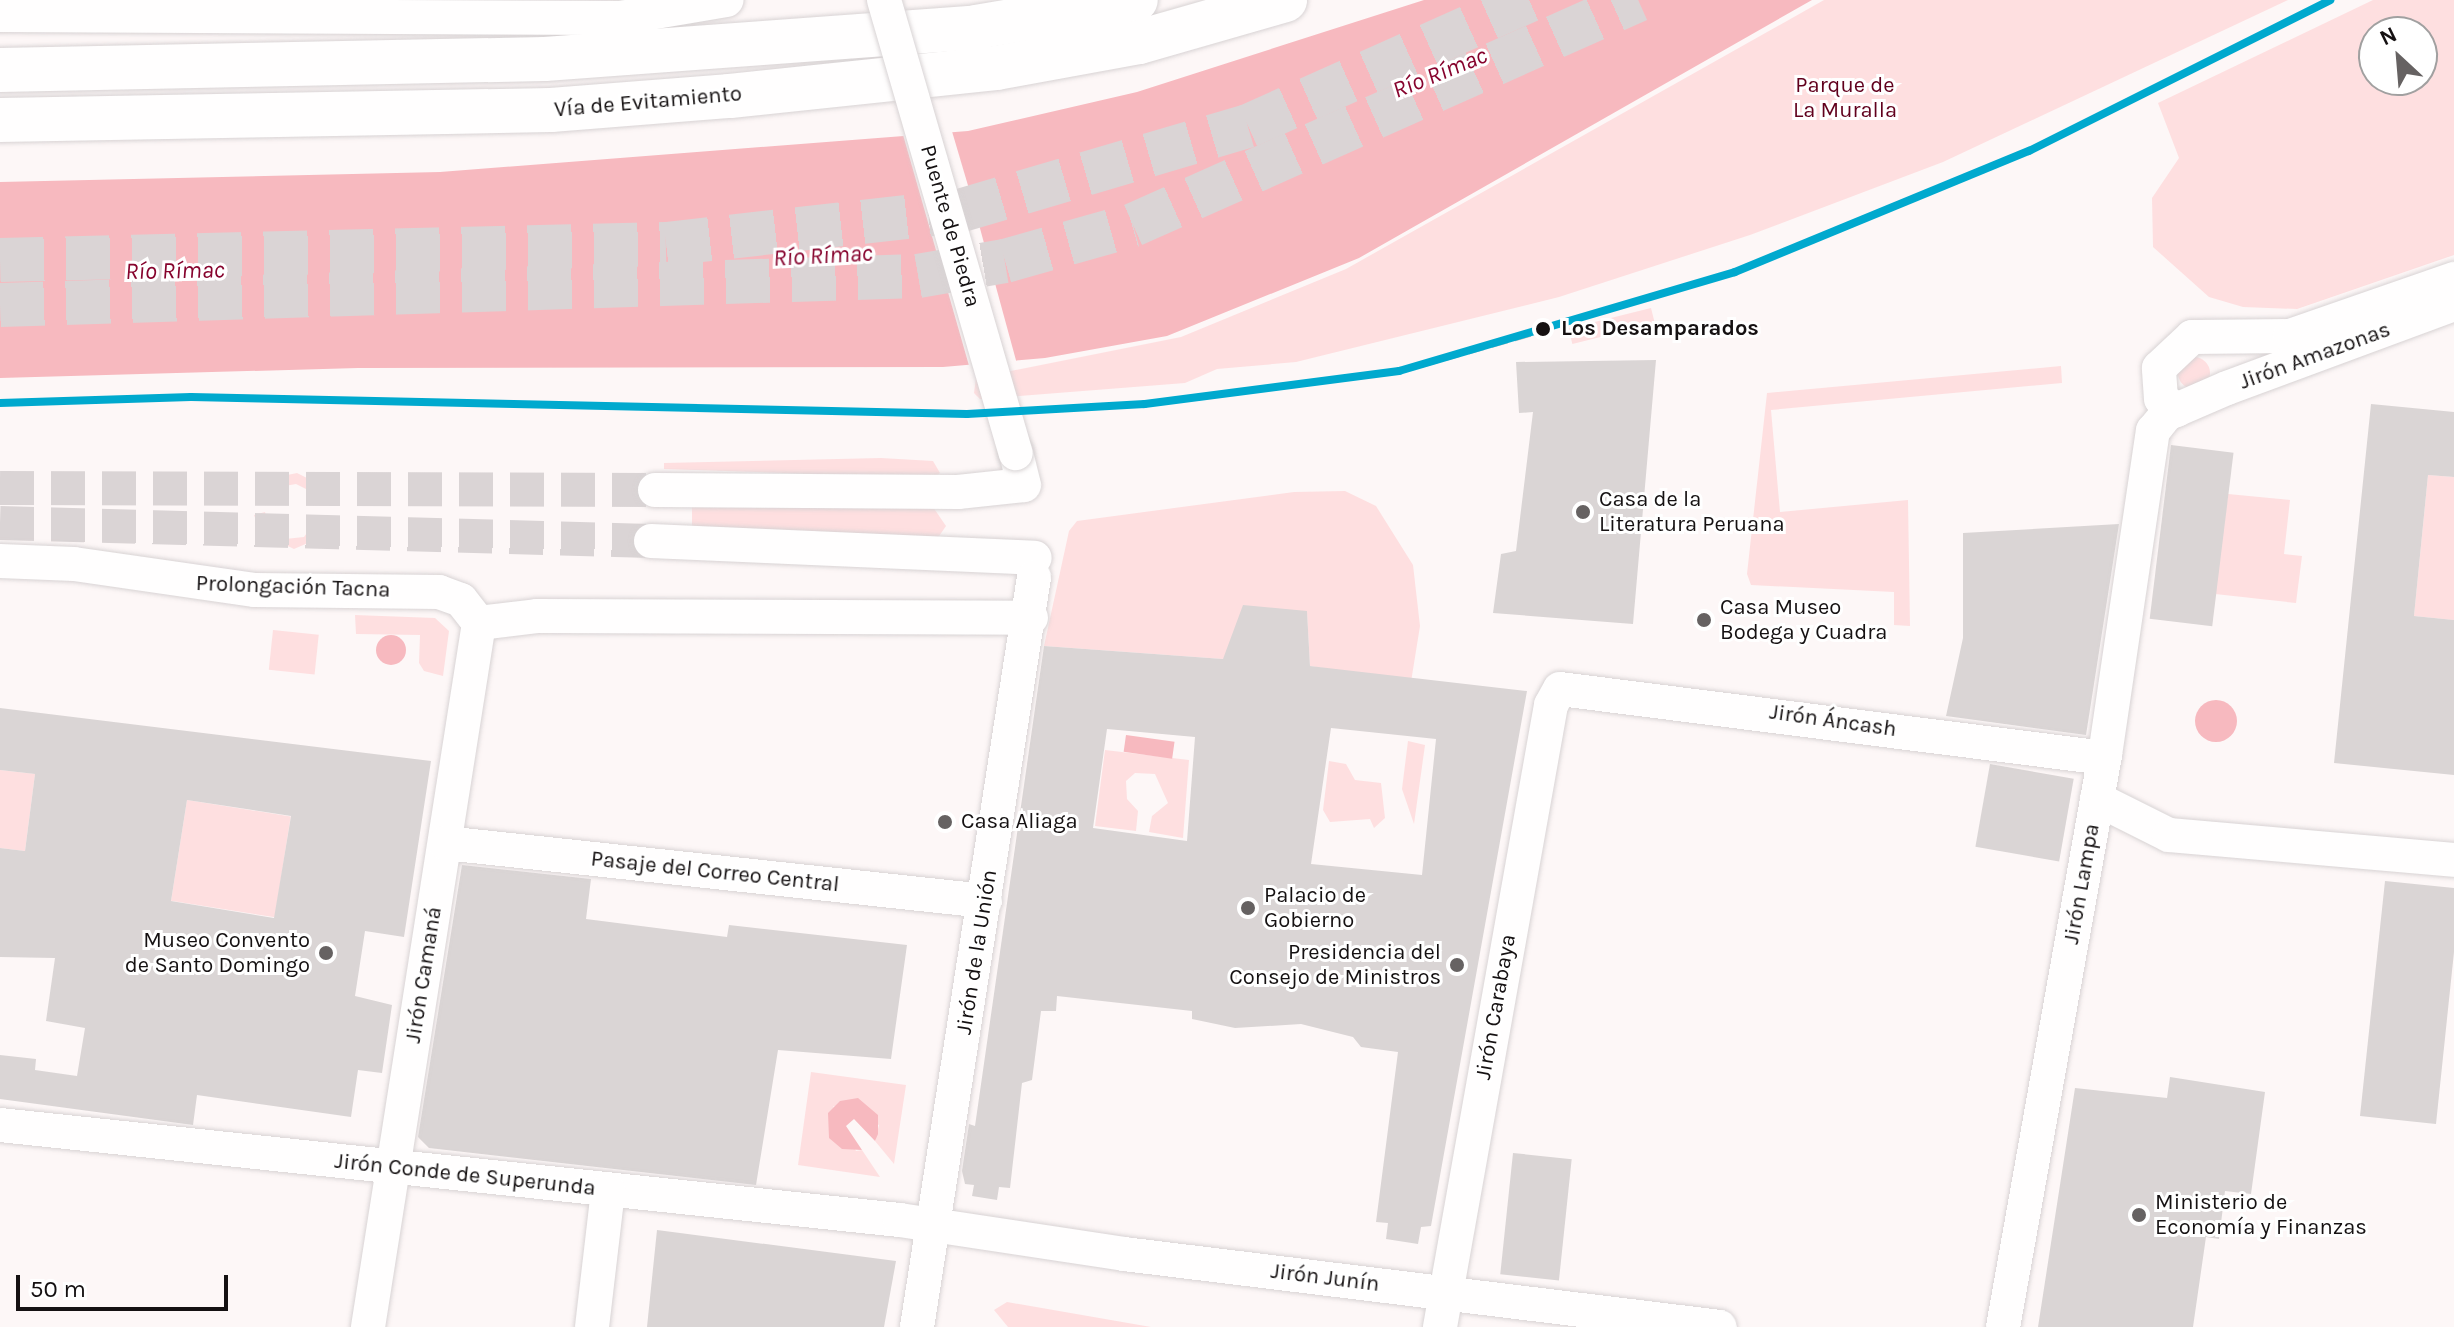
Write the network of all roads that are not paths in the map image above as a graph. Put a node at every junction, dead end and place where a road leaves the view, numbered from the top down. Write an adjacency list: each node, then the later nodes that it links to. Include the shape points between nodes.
1 (726, 0): 5 (street, via 620,18)
2 (884, 0): 14 (street, Puente de Piedra, bridge, via 1020,469 958,492)
3 (1136, 0): 6 (highway, via 976,27 545,59)
4 (1285, 0): 7 (highway, Vía de Evitamiento, via 1139,42 996,68 730,96 551,110)
5 (0, 15)
6 (11, 67)
7 (0, 120)
8 (2454, 279): 10 (street, Jirón Amazonas, via 2311,331)
9 (2454, 304): 11 (street, Jirón Amazonas)
10 (2218, 336): 11 (street, via 2233,361); 12 (street, Jirón Amazonas, via 2192,337 2159,368 2161,399)
11 (2227, 388): 12 (street, Jirón Amazonas)
12 (2177, 410): 13 (street, Jirón Amazonas)
13 (2149, 439): 20 (street, Jirón Lampa)
14 (655, 490)
15 (651, 541): 17 (street, Jirón de la Unión, via 1034,568)
16 (0, 561): 18 (street, Prolongación Tacna, via 74,564 255,590 439,592 461,600)
17 (1031, 618): 18 (street, via 537,616); 26 (street, Jirón de la Unión)
18 (479, 623): 23 (street, Jirón Camaná)
19 (1560, 689): 20 (street, Jirón Áncash); 31 (street, Jirón Carabaya, via 1551,705)
20 (2105, 758): 21 (street, Jirón Lampa)
21 (2097, 799): 22 (street); 24 (street, Jirón Lampa)
22 (2169, 835): 24 (street, via 2118,837); 25 (street)
23 (445, 843): 26 (street, Pasaje del Correo Central); 28 (street, Jirón Camaná)
24 (2088, 851): 37 (street, Jirón Lampa)
25 (2454, 860)
26 (985, 901): 30 (street, Jirón de la Unión)
27 (0, 1125): 28 (street, Jirón Conde de Superunda)
28 (394, 1167): 29 (street, Jirón Conde de Superunda); 32 (street, Jirón Camaná)
29 (608, 1190): 30 (street, Jirón Conde de Superunda, via 770,1192 838,1199); 33 (street)
30 (931, 1226): 31 (street, Jirón Junín); 34 (street, Jirón de la Unión)
31 (1444, 1293): 35 (street, Jirón Carabaya); 36 (street, Jirón Junín)
32 (368, 1327)
33 (592, 1327)
34 (917, 1327)
35 (1440, 1327)
36 (1720, 1327)
37 (2003, 1327)

